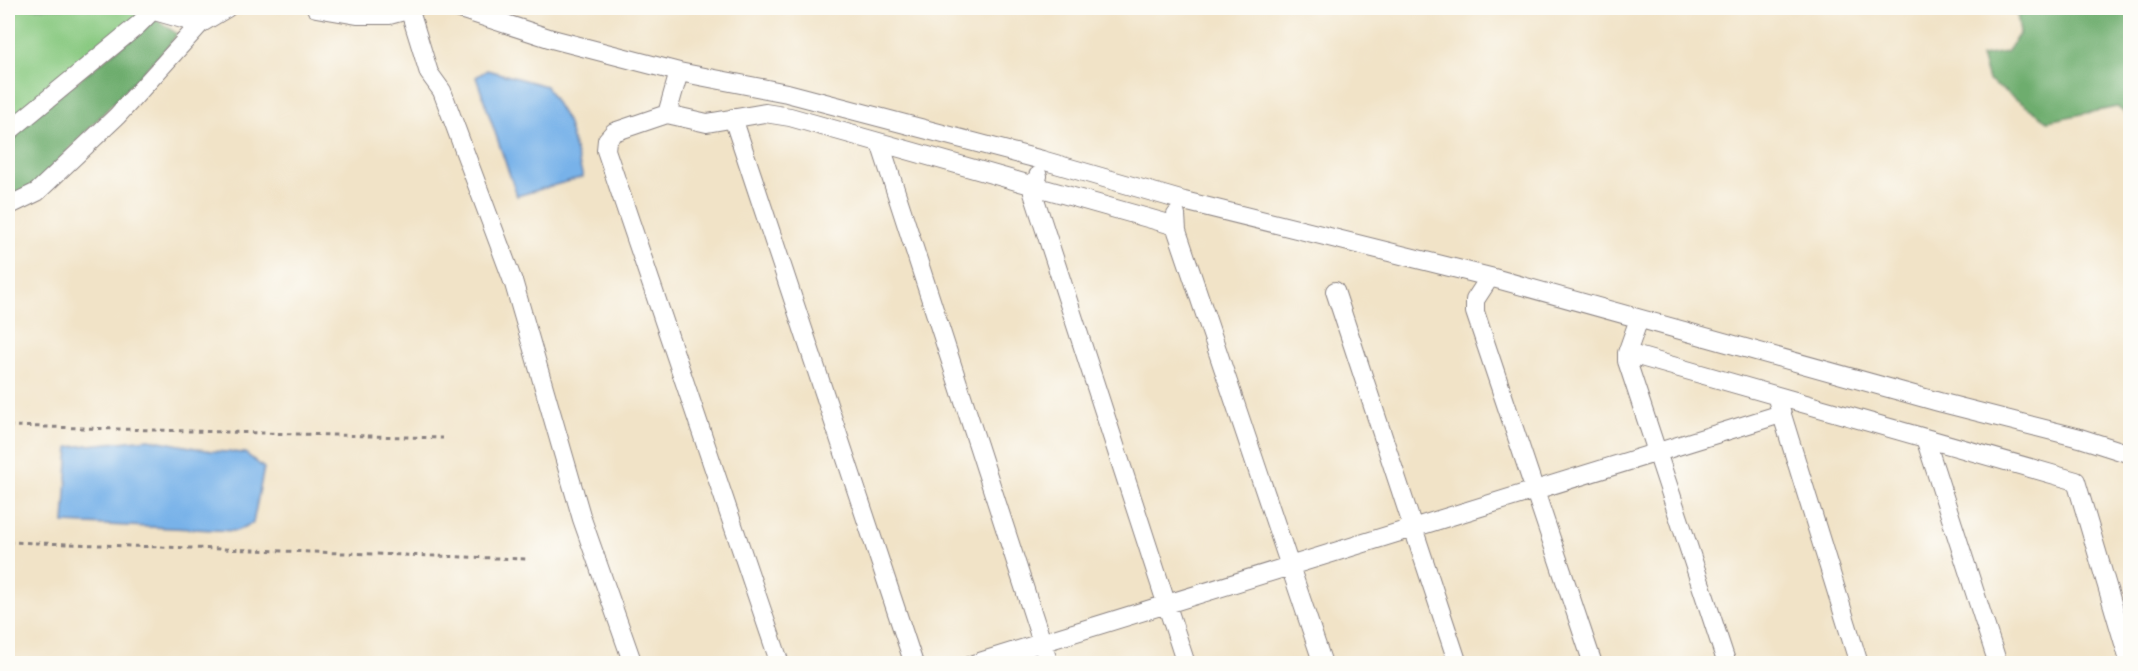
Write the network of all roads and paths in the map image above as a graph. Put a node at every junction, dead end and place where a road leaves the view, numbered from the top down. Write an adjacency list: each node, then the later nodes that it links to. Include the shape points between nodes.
1 (228, 8): 6 (street)
2 (316, 8): 3 (street, via 357,15 389,15)
3 (412, 8): 35 (street, via 429,73 442,91 514,284 582,519)
4 (457, 8): 7 (street, via 552,39)
5 (148, 9): 6 (street); 10 (street, via 138,25)
6 (200, 24): 15 (street, via 109,124 37,192)
7 (679, 72): 8 (street); 12 (street, via 787,93)
8 (667, 114): 9 (street, via 706,123); 36 (street, via 614,132 606,150)
9 (733, 118): 11 (street, via 765,113 790,117); 37 (street)
10 (8, 132)
11 (880, 143): 13 (street); 34 (street)
12 (1042, 160): 13 (street); 14 (street)
13 (1035, 186): 16 (street); 33 (street, via 1033,193)
14 (1184, 201): 16 (street, via 1175,216); 17 (street)
15 (8, 206)
16 (1176, 226): 32 (street)
17 (1490, 277): 19 (street); 28 (street, via 1475,300 1475,312)
18 (1335, 291): 29 (street)
19 (1639, 319): 20 (street); 27 (street)
20 (1627, 353): 21 (street); 26 (street)
21 (1775, 395): 22 (street); 25 (street)
22 (1781, 414): 26 (street); 45 (street)
23 (8, 426): 24 (path)
24 (443, 438)
25 (1925, 438): 46 (street); 47 (street, via 2076,481)
26 (1657, 453): 28 (street); 44 (street)
27 (2130, 454)
28 (1535, 490): 29 (street); 43 (street)
29 (1413, 528): 32 (street); 42 (street)
30 (8, 542): 31 (path)
31 (526, 559)
32 (1290, 566): 33 (street); 41 (street)
33 (1166, 604): 34 (street); 40 (street)
34 (1042, 642): 38 (street); 39 (street)
35 (633, 663)
36 (780, 663)
37 (914, 663)
38 (973, 663)
39 (1049, 663)
40 (1186, 663)
41 (1323, 663)
42 (1458, 663)
43 (1593, 663)
44 (1727, 663)
45 (1859, 663)
46 (1998, 663)
47 (2130, 663)

